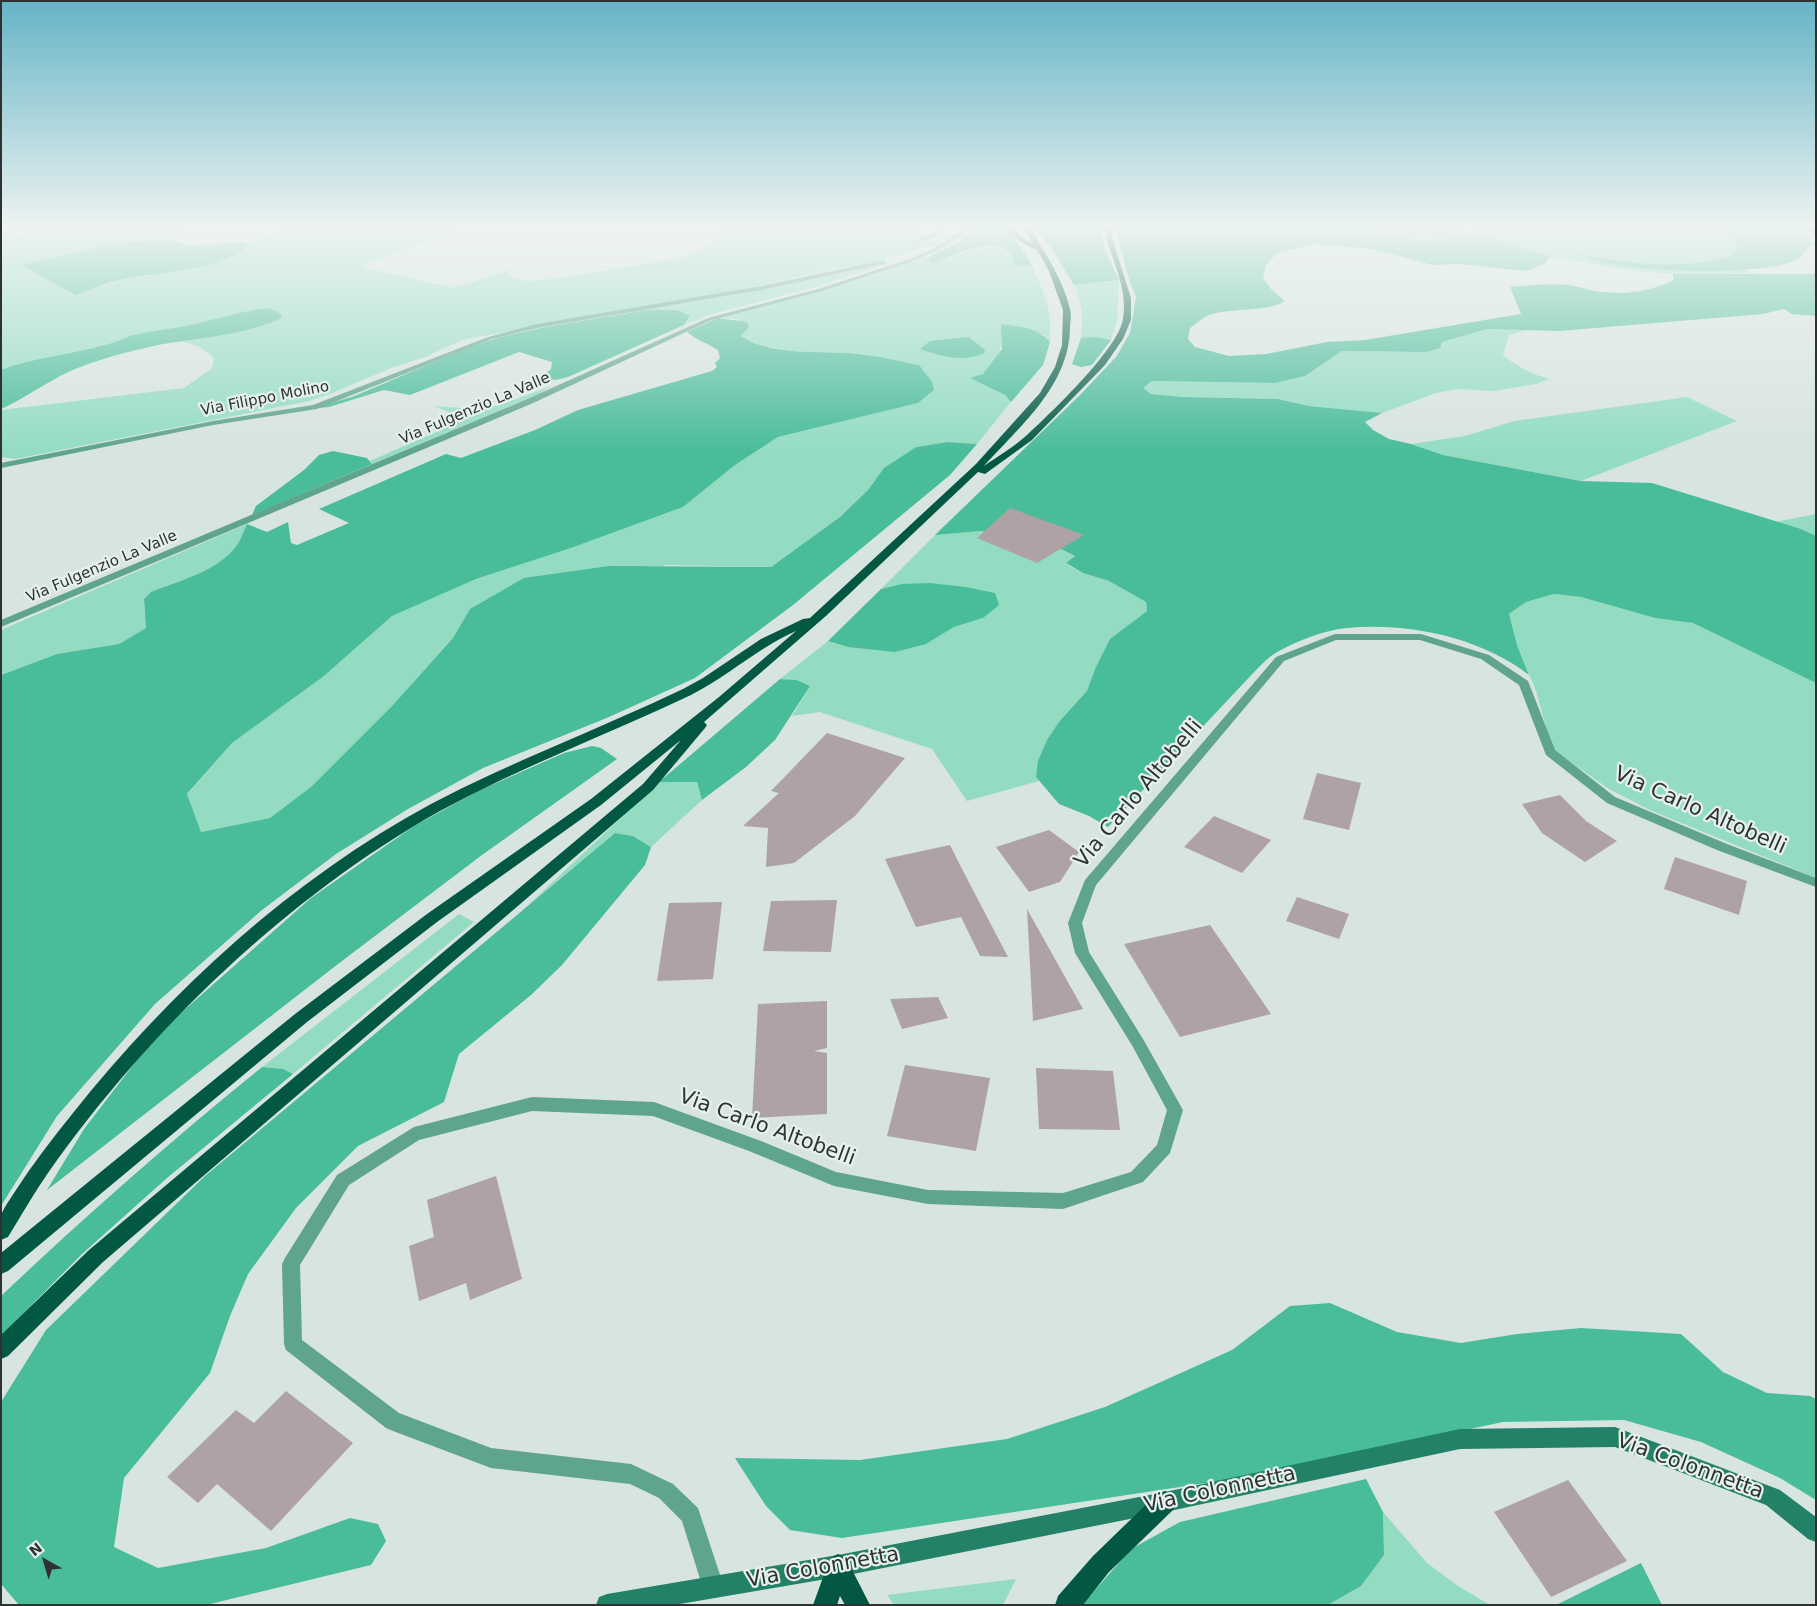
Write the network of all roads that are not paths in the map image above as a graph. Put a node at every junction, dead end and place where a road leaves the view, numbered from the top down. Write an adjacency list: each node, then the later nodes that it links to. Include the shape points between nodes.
1 (673, 303): 5 (street, Via Filippo Molino, via 537,326 490,338 314,407 213,423)
2 (769, 303): 8 (street, Via Fulgenzio La Valle, via 710,318 528,402)
3 (1064, 303): 6 (highway, via 1066,345 1059,367 1044,394)
4 (1127, 303): 6 (highway, via 1126,320 1119,339 1102,363 1029,438)
5 (1, 466)
6 (949, 496): 7 (highway)
7 (823, 613): 9 (highway); 11 (highway, via 764,642 690,691 446,802 403,826 316,886 256,934 116,1072 47,1159)
8 (1, 624)
9 (723, 700): 12 (highway, via 596,802 432,918 301,1018); 13 (highway, via 648,787 96,1256)
10 (1816, 883): 17 (street, Via Carlo Altobelli, via 1611,800 1550,752 1524,683 1485,657 1421,637 1335,637 1280,658 1090,883 1075,923 1082,952 1175,1110 1164,1148 1137,1177 1063,1201 928,1197 834,1179 654,1109 532,1104 414,1134 343,1180 291,1264 293,1344 394,1421 491,1458 631,1474 666,1491 691,1516)
11 (1, 1231)
12 (1, 1265)
13 (1, 1349)
14 (1165, 1502): 15 (main road, Via Colonnetta, via 1460,1439 1615,1437 1773,1496); 16 (main road, Via Colonnetta); 21 (highway, via 1101,1564)
15 (1816, 1531)
16 (838, 1566): 17 (main road, Via Colonnetta); 19 (highway); 20 (highway)
17 (713, 1587): 18 (main road, Via Colonnetta)
18 (607, 1605)
19 (825, 1605)
20 (858, 1605)
21 (1067, 1605)

